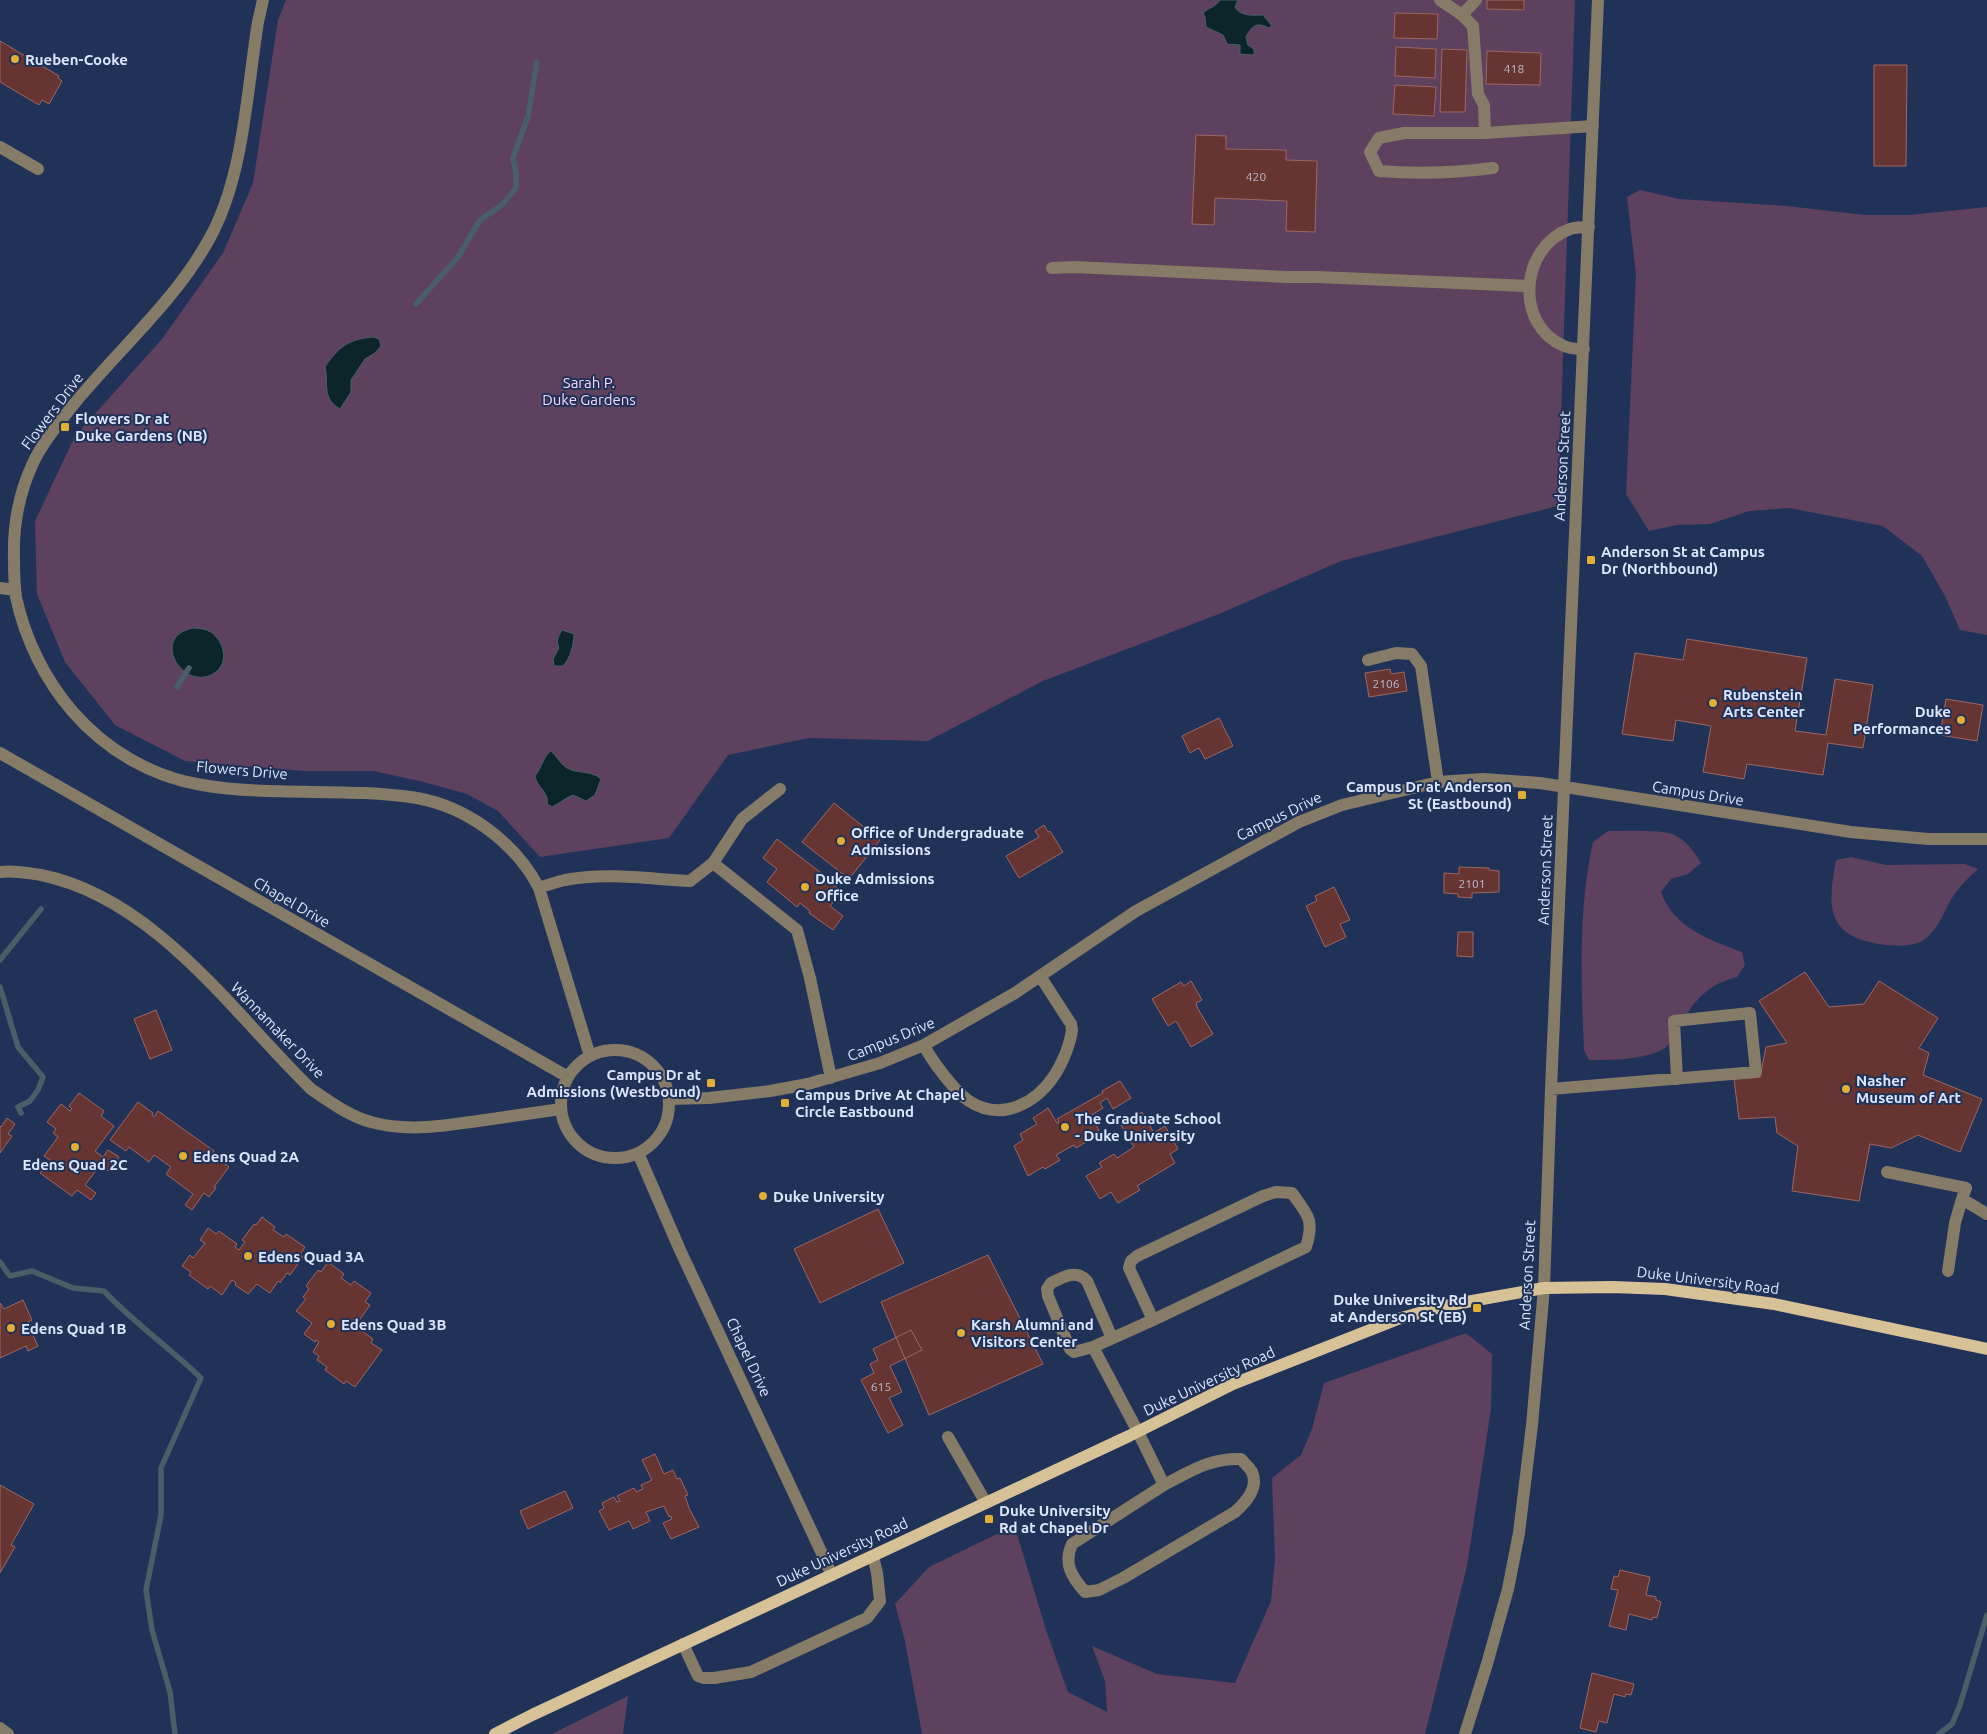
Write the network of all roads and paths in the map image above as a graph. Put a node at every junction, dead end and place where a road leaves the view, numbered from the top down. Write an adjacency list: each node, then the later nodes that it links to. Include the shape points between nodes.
1 (263, 0): 16 (street, Flowers Drive, via 237,164 225,206 188,274 83,394 47,439 33,463 17,510 14,530)
2 (1440, 0): 5 (street)
3 (1476, 0): 5 (street)
4 (1598, 0): 6 (street, Anderson Street)
5 (1462, 15): 7 (street, via 1473,26 1478,94 1484,105)
6 (1593, 126): 7 (street); 11 (street, Anderson Street)
7 (1485, 133): 9 (street, via 1404,133 1379,138 1370,152 1379,171 1426,173)
8 (0, 147): 10 (street)
9 (1493, 168)
10 (38, 169)
11 (1589, 227): 13 (street, via 1571,228 1549,243 1534,262); 14 (street, Anderson Street)
12 (1052, 268): 13 (street)
13 (1529, 286): 14 (street, via 1532,311 1542,328 1563,346)
14 (1584, 349): 20 (street, Anderson Street)
15 (0, 588): 16 (street)
16 (15, 590): 25 (street, Flowers Drive, via 19,611 36,655 62,699 97,736 132,760 169,777 199,785 396,796 439,804 472,819 509,846)
17 (1368, 660): 19 (street, via 1396,652 1412,654 1421,666)
18 (0, 753): 29 (street, Chapel Drive)
19 (1438, 782): 20 (street, Campus Drive, via 1483,779); 26 (street, Campus Drive, via 1342,805 1299,822 1136,911)
20 (1564, 787): 22 (street, Campus Drive, via 1860,833 1928,840); 32 (street, Anderson Street)
21 (780, 789): 23 (street, via 742,818)
22 (1987, 839)
23 (714, 863): 25 (street, via 690,881 609,877 565,880); 30 (street, via 797,930)
24 (0, 872): 34 (street, Wannamaker Drive, via 23,872 70,882 103,897 136,918 187,960 311,1089 355,1116 370,1122 410,1128 439,1127)
25 (539, 888): 28 (street, Flowers Drive)
26 (1040, 976): 27 (street, Campus Drive); 27 (street, via 1070,1024 1071,1036 1045,1090 1019,1107 993,1110 970,1102 946,1078)
27 (924, 1046): 30 (street, Campus Drive)
28 (590, 1056): 29 (street); 33 (street, via 606,1051 624,1051 641,1056 664,1082)
29 (568, 1077): 34 (street)
30 (831, 1078): 33 (street, Campus Drive, via 770,1091)
31 (1676, 1079): 31 (street, via 1756,1072 1750,1013 1674,1021); 32 (street)
32 (1551, 1089): 40 (street, Anderson Street)
33 (669, 1099): 35 (street, via 662,1131 652,1144)
34 (561, 1109): 35 (street, via 565,1126 588,1151 604,1157 621,1158)
35 (638, 1153): 50 (street, Chapel Drive)
36 (1887, 1172): 37 (street, via 1966,1188)
37 (1962, 1199): 38 (street); 39 (street)
38 (1987, 1214)
39 (1948, 1271)
40 (1544, 1288): 44 (main road, Duke University Road, via 1666,1289 1774,1304); 45 (main road, Duke University Road, via 1444,1306 1398,1319 1233,1384); 55 (street, Anderson Street, via 1532,1425 1518,1533 1508,1589)
41 (1153, 1320): 41 (street, via 1306,1247 1311,1223 1292,1193 1276,1192 1263,1196 1131,1261 1129,1268); 42 (street)
42 (1112, 1338): 43 (street); 43 (street, via 1082,1275 1076,1273 1050,1283 1048,1296 1070,1349 1074,1352)
43 (1093, 1347): 45 (street)
44 (1987, 1350)
45 (1138, 1432): 47 (street); 48 (main road, Duke University Road)
46 (948, 1437): 48 (street)
47 (1164, 1485): 47 (street, via 1072,1544 1068,1564 1085,1592 1099,1590 1123,1578 1236,1512 1249,1500 1252,1473 1241,1459 1226,1459 1205,1463)
48 (986, 1503): 49 (main road, Duke University Road)
49 (872, 1556): 50 (main road, Duke University Road); 51 (street, via 880,1601 867,1618 751,1672 714,1678 698,1676)
50 (832, 1575): 51 (main road, Duke University Road)
51 (683, 1644): 54 (main road, Duke University Road)
52 (0, 1728): 53 (street)
53 (8, 1734)
54 (495, 1734)
55 (1465, 1734)

